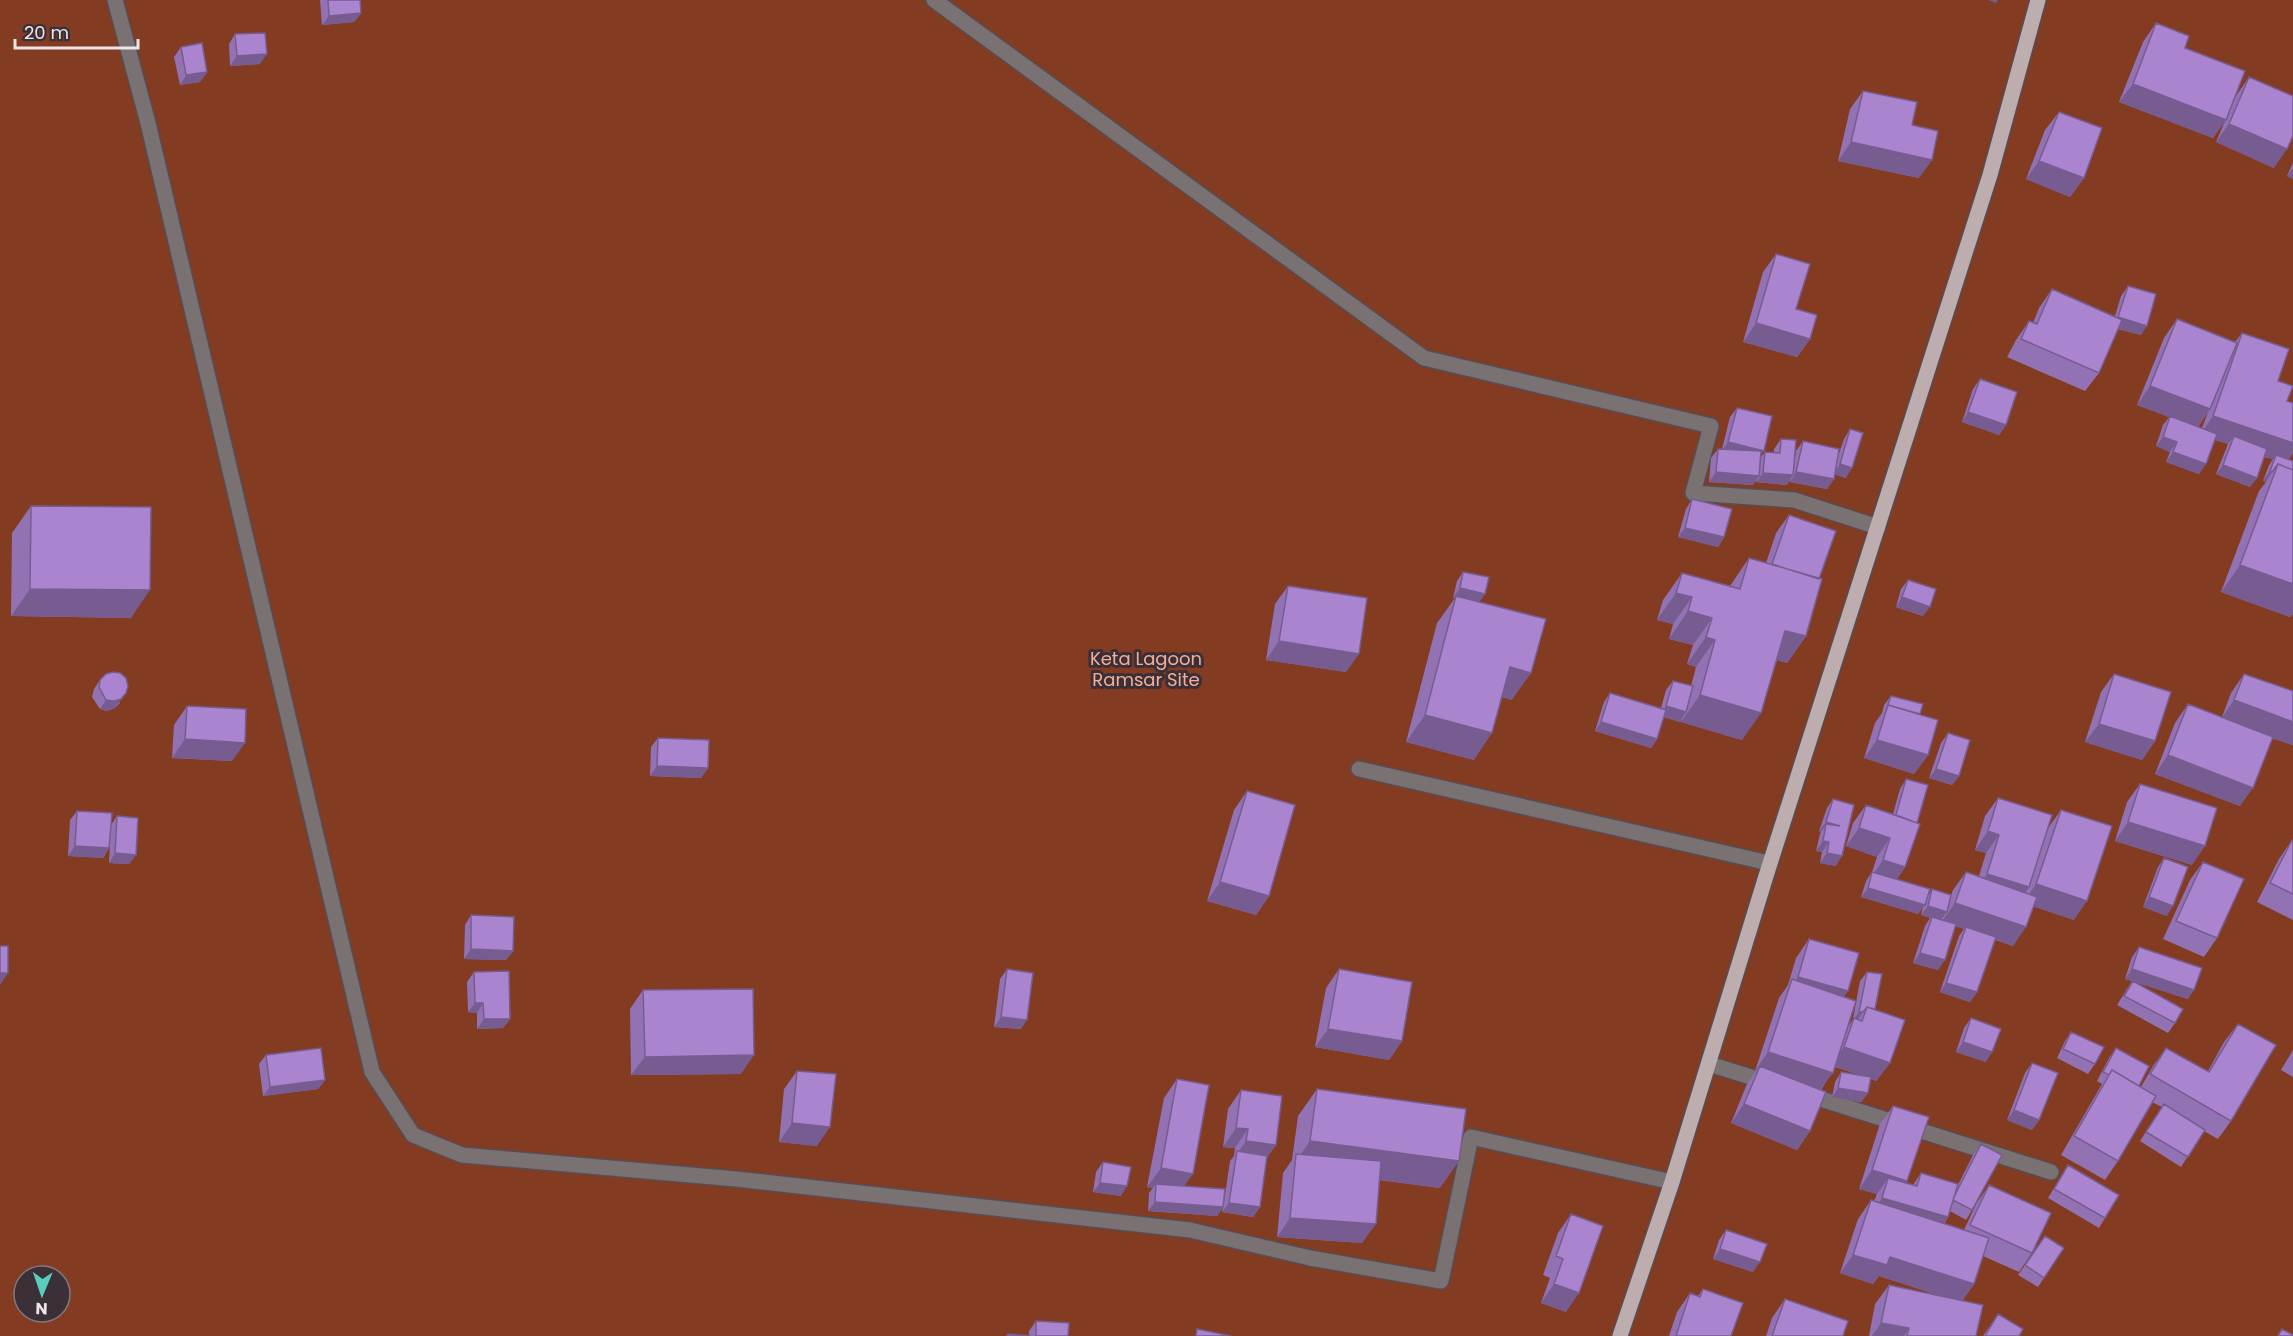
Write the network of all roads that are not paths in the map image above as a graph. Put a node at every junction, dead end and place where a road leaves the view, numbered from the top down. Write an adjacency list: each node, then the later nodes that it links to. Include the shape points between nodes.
1 (115, 0): 9 (street, via 148,123 372,1072 413,1135 462,1155 736,1179 1190,1230 1310,1258 1441,1281 1471,1137)
2 (934, 0): 4 (street, via 1424,358 1711,426 1693,493 1794,500)
3 (2038, 0): 4 (main road, via 1990,176)
4 (1878, 527): 6 (main road)
5 (1359, 769): 6 (street)
6 (1769, 864): 7 (main road)
7 (1708, 1064): 8 (street); 9 (main road)
8 (2051, 1172)
9 (1672, 1182): 10 (main road)
10 (1620, 1336)

